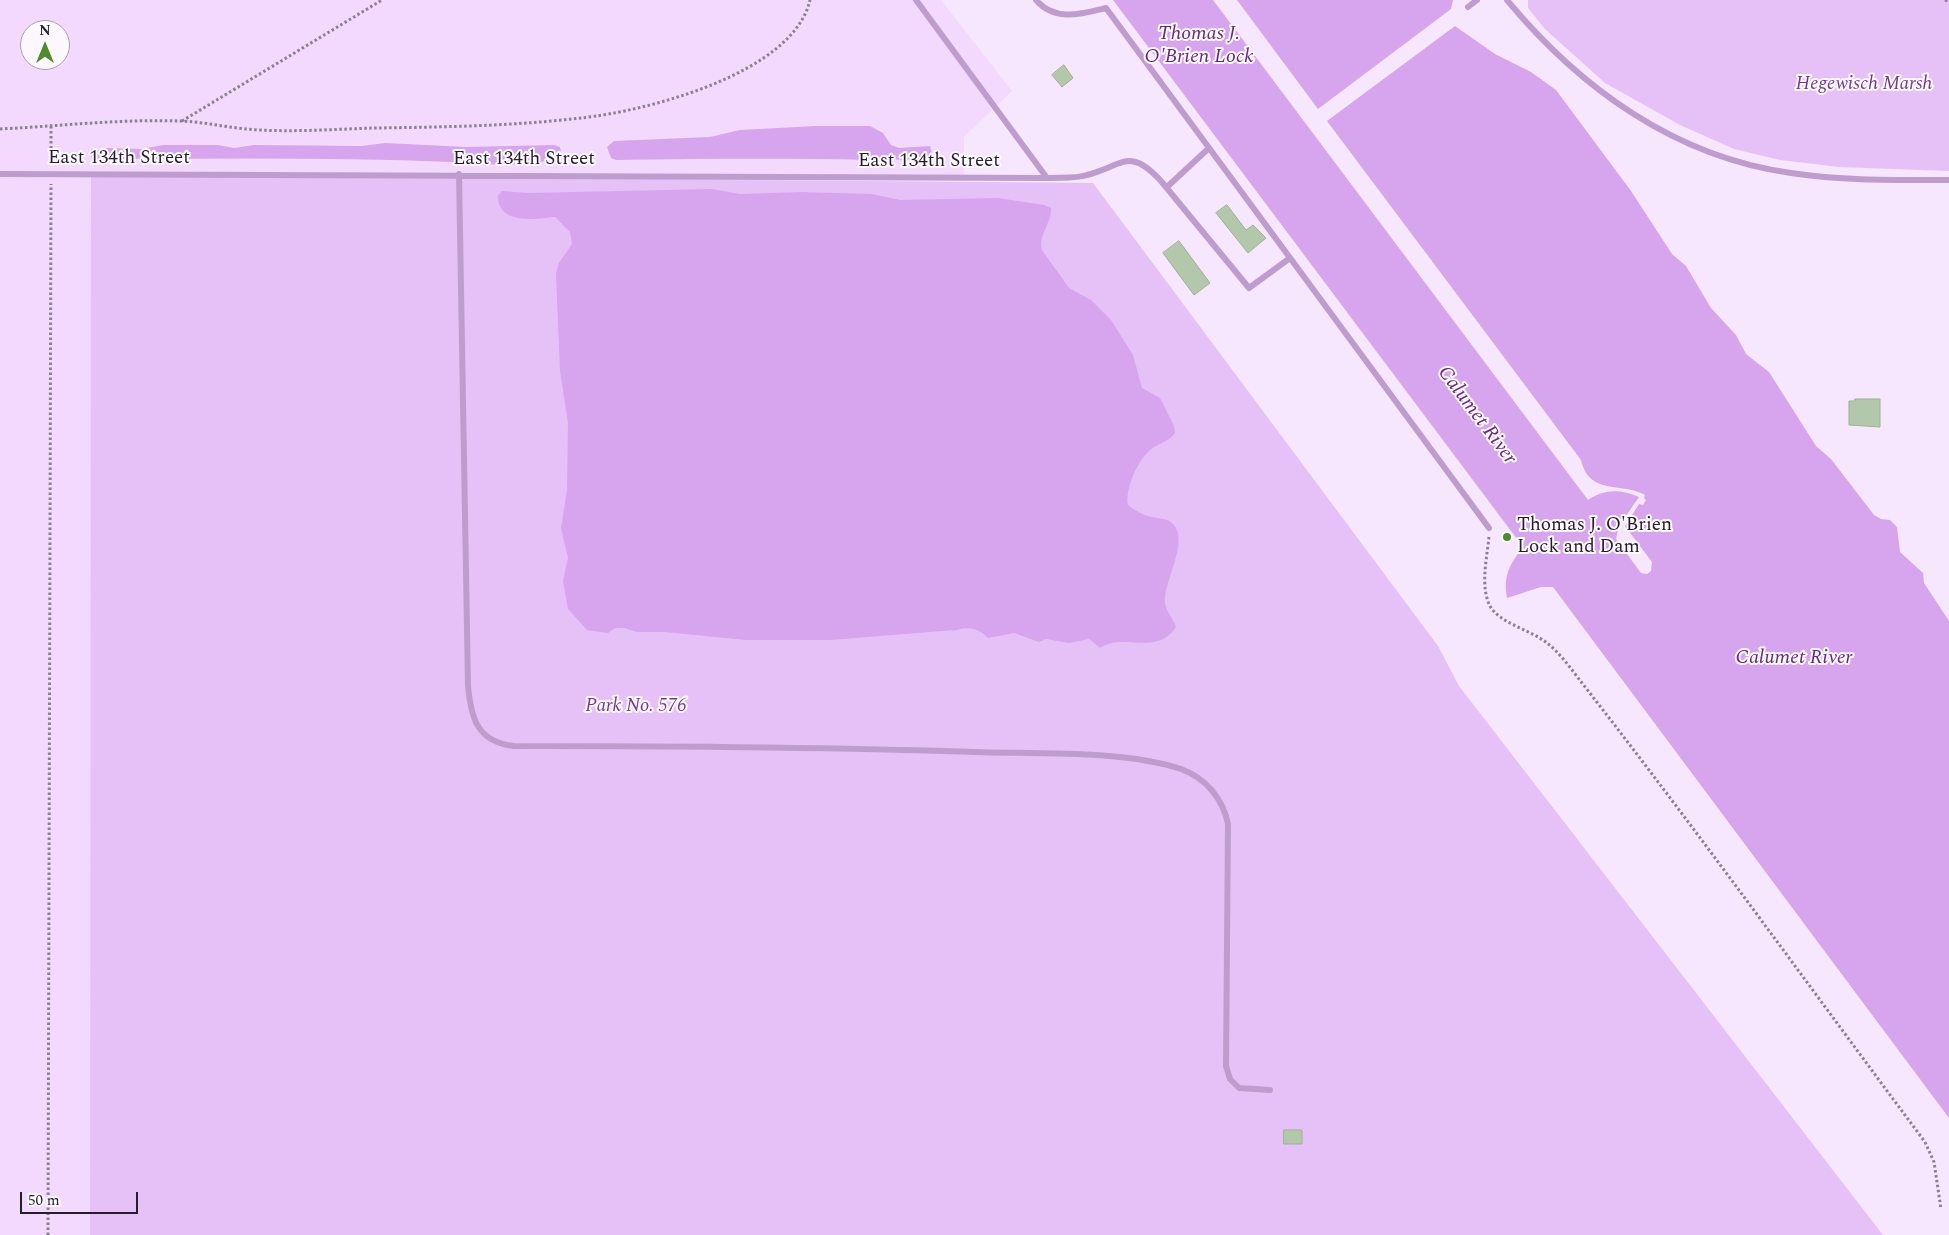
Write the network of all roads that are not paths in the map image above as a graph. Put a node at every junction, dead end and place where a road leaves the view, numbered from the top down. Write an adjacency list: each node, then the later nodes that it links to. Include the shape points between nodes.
1 (916, 0): 9 (lane)
2 (1036, 0): 6 (lane, via 1055,14 1076,15 1106,8)
3 (1477, 0): 5 (lane)
4 (1507, 0): 10 (lane, via 1537,36 1595,89 1643,120 1692,145 1749,165 1789,173 1835,179)
5 (1468, 7)
6 (1209, 148): 11 (lane); 12 (lane)
7 (0, 174): 8 (lane, East 134th Street)
8 (459, 174): 9 (lane, East 134th Street); 14 (lane, via 468,686 470,711 483,733 504,745 514,746 806,747 1061,755 1130,760 1183,770 1212,790 1228,824 1226,1066 1230,1079 1239,1088)
9 (1047, 178): 11 (lane, East 134th Street, via 1087,175 1129,162 1148,167)
10 (1949, 180)
11 (1167, 188): 12 (lane, East 134th Street, via 1249,288)
12 (1290, 258): 13 (lane)
13 (1489, 528)
14 (1270, 1090)

